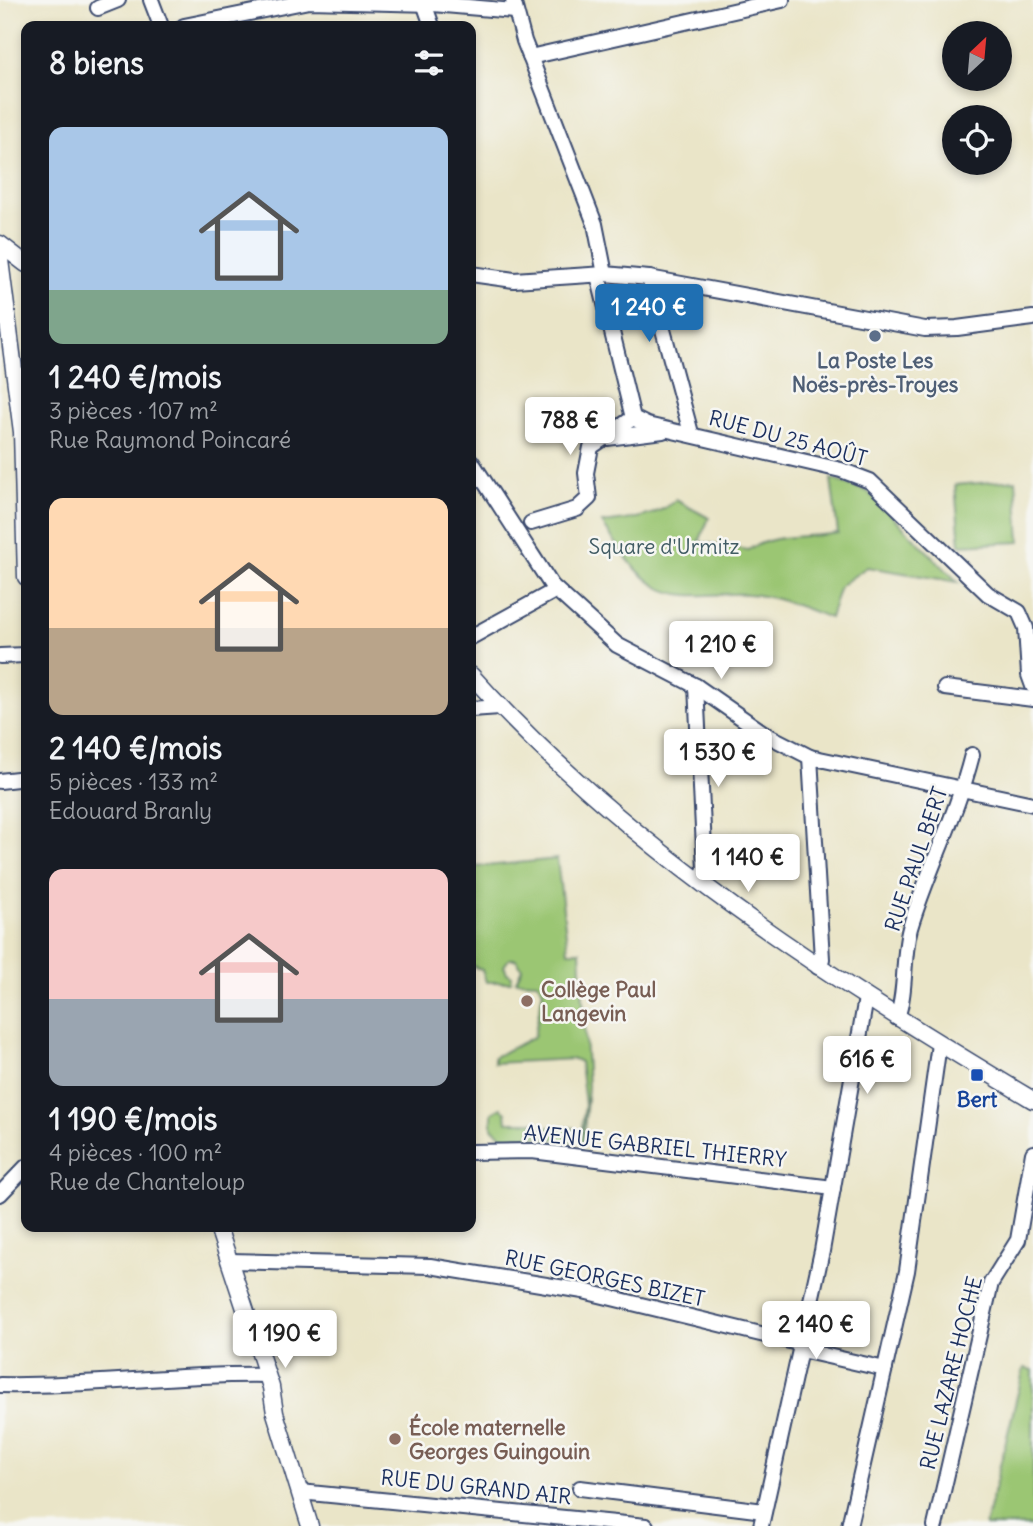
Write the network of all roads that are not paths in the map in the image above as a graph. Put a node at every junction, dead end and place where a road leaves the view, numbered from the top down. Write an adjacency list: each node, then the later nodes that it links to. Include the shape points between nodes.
1 (118, 0): 7 (street)
2 (151, 0): 8 (street)
3 (782, 0): 11 (street)
4 (424, 3): 5 (street); 9 (street, via 309,1); 10 (street)
5 (499, 4): 6 (street)
6 (514, 6): 11 (street)
7 (99, 8)
8 (159, 21)
9 (209, 21)
10 (430, 21)
11 (530, 57): 16 (street, via 595,224)
12 (0, 244): 14 (street)
13 (0, 260): 19 (street)
14 (21, 260)
15 (476, 275): 16 (street, via 514,280)
16 (601, 275): 17 (street); 20 (street)
17 (649, 278): 18 (street, via 925,329); 22 (street)
18 (1033, 318)
19 (6, 367): 21 (street)
20 (635, 426): 22 (street, RUE DU 25 AOÛT); 24 (street, via 591,447 589,498 577,509)
21 (21, 428)
22 (691, 433): 26 (street, RUE DU 25 AOÛT, via 870,481 988,594)
23 (476, 469): 25 (street)
24 (531, 523)
25 (556, 590): 27 (street); 31 (street, via 617,645)
26 (1026, 609): 32 (street, RUE DU 25 AOÛT)
27 (476, 634)
28 (0, 656): 29 (street)
29 (21, 656)
30 (476, 680): 35 (street)
31 (696, 686): 38 (street, via 765,734); 43 (street, via 705,869)
32 (1033, 686)
33 (945, 688): 34 (street)
34 (1033, 699)
35 (500, 707): 36 (street); 43 (street, via 597,801)
36 (476, 709)
37 (972, 755): 41 (street, RUE PAUL BERT)
38 (810, 757): 41 (street); 44 (street, via 822,959)
39 (21, 779): 40 (street)
40 (0, 782)
41 (963, 789): 42 (street); 46 (street, RUE PAUL BERT, via 911,926)
42 (1033, 804)
43 (700, 881): 44 (street)
44 (818, 967): 45 (street)
45 (866, 998): 46 (street); 52 (street)
46 (897, 1018): 47 (street)
47 (939, 1044): 48 (street); 57 (street, via 907,1271)
48 (1033, 1100)
49 (476, 1152): 52 (street, AVENUE GABRIEL THIERRY, via 532,1151)
50 (1033, 1153): 66 (street, RUE LAZARE HOCHE, via 1018,1240 991,1283)
51 (21, 1172): 53 (street)
52 (833, 1188): 56 (street)
53 (0, 1194)
54 (220, 1232): 55 (street)
55 (229, 1261): 56 (street, RUE GEORGES BIZET, via 430,1266 583,1291); 58 (street)
56 (801, 1347): 57 (street, RUE GEORGES BIZET); 62 (street)
57 (885, 1369): 65 (street)
58 (267, 1375): 59 (street); 61 (street)
59 (0, 1385)
60 (580, 1488): 62 (street)
61 (300, 1492): 63 (street); 64 (street, RUE DU GRAND AIR)
62 (763, 1522)
63 (310, 1526)
64 (646, 1526)
65 (849, 1526)
66 (935, 1526)

